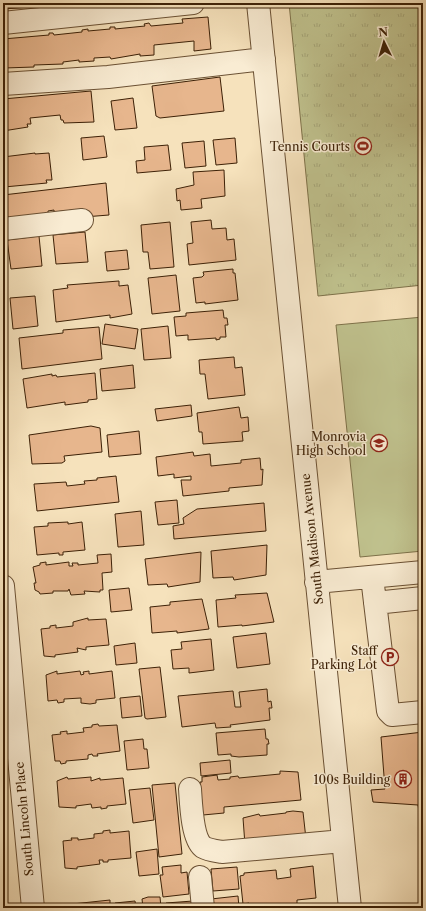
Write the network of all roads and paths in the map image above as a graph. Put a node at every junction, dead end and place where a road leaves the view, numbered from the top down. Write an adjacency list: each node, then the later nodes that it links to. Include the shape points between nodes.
1 (193, 3): 3 (street)
2 (258, 3): 4 (street, South Madison Avenue)
3 (3, 23)
4 (264, 59): 5 (street, via 108,77); 10 (street, South Madison Avenue)
5 (3, 84)
6 (82, 220): 7 (street)
7 (3, 229)
8 (423, 572): 9 (street)
9 (372, 577): 10 (street); 13 (street)
10 (316, 582): 16 (street, South Madison Avenue)
11 (3, 586): 18 (street, South Lincoln Place)
12 (423, 598): 13 (street)
13 (375, 603): 14 (street, via 388,711 392,715)
14 (423, 712)
15 (190, 789): 16 (street, via 196,835 203,846 212,850 222,852)
16 (343, 841): 20 (street, South Madison Avenue)
17 (200, 877): 19 (street)
18 (33, 908)
19 (203, 908)
20 (350, 908)

